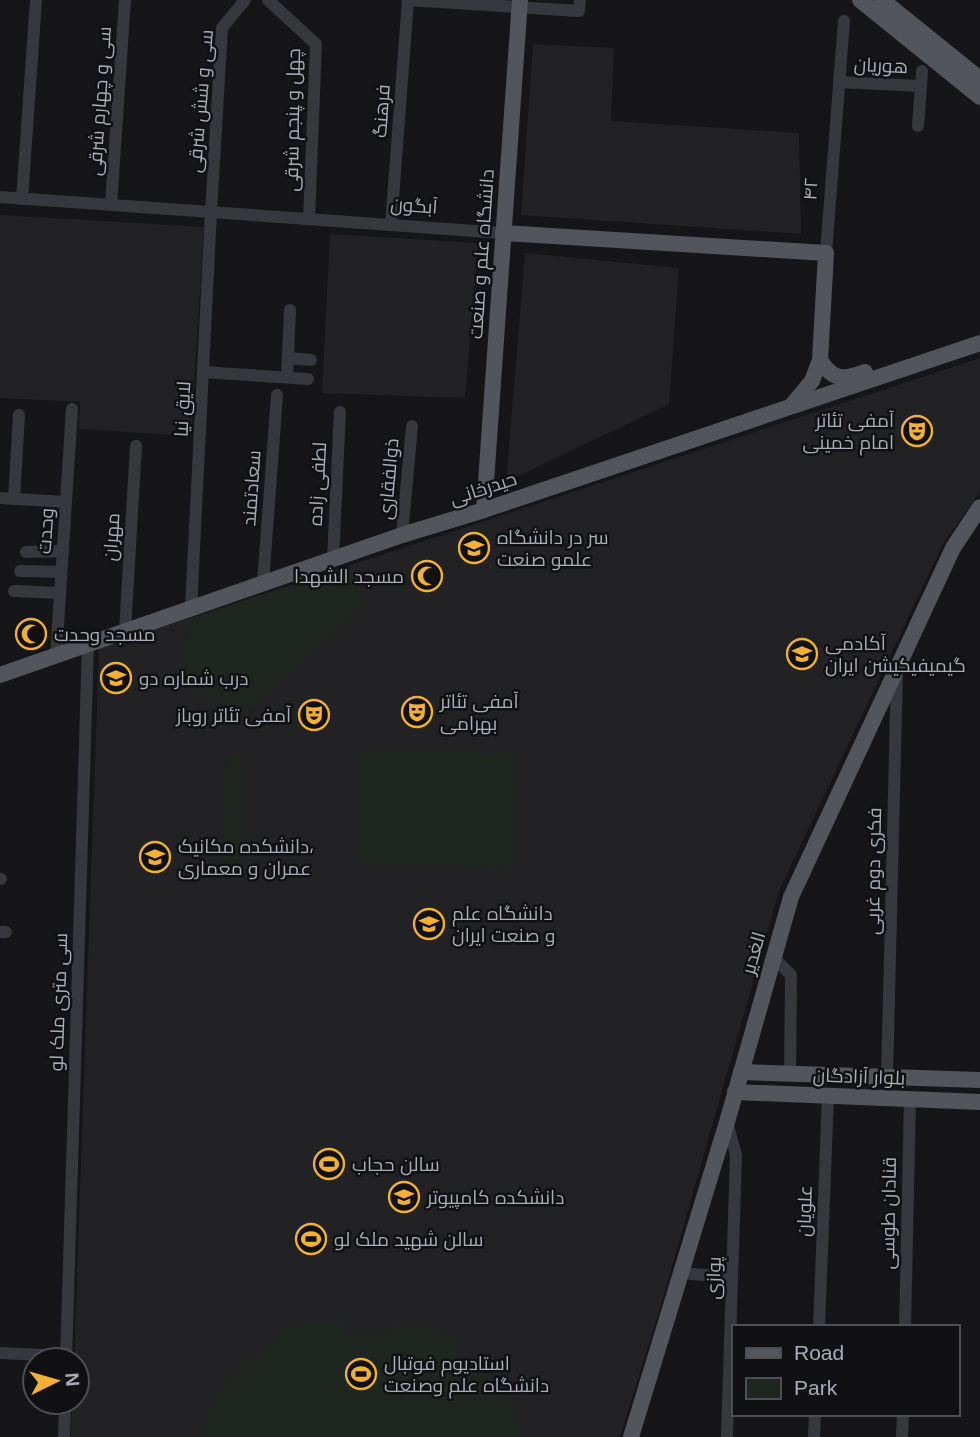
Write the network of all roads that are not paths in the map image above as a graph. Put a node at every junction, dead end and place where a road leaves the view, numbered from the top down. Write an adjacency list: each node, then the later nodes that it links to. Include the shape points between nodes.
1 (36, 0): 18 (street)
2 (125, 0): 19 (street, سی و چهارم شرقی)
3 (245, 0): 20 (street, سی و شش شرقی, via 222,28)
4 (268, 0): 21 (street, چهل و ‍پنجم شرقی, via 316,44)
5 (408, 0): 9 (street); 22 (street, فرهنگ)
6 (580, 0): 9 (street, via 579,11)
7 (860, 0): 15 (main road)
8 (882, 0): 12 (main road)
9 (520, 3): 23 (main road, دانشگاه علم و صنعت)
10 (844, 21): 13 (street, ۴۲)
11 (922, 71): 14 (street, هوریان)
12 (980, 79)
13 (839, 82): 14 (street, هوریان); 25 (street, ۴۲)
14 (921, 86): 16 (street, هوریان)
15 (980, 97)
16 (918, 126)
17 (0, 197): 18 (street, آبگون)
18 (22, 198): 19 (street, آبگون)
19 (111, 205): 20 (street, آبگون)
20 (211, 212): 21 (street, آبگون); 33 (street, لایق نیا)
21 (309, 219): 22 (street, آبگون)
22 (391, 225): 23 (street, آبگون)
23 (503, 233): 24 (main road, آبگون); 26 (main road, دانشگاه علم و صنعت)
24 (531, 234): 25 (main road, آبگون); 26 (main road, via 516,239)
25 (826, 253): 32 (main road, ۴۲)
26 (502, 257): 47 (main road, دانشگاه علم و صنعت)
27 (290, 310): 30 (street)
28 (980, 333): 32 (main road, via 851,377 833,375)
29 (980, 343): 37 (main road, حیدرخانی)
30 (288, 358): 31 (street); 34 (street)
31 (311, 360)
32 (820, 360): 37 (main road, via 812,380)
33 (203, 372): 34 (street); 57 (street, لایق نیا)
34 (287, 377): 35 (street)
35 (308, 379)
36 (277, 395): 54 (street, سعادتمند)
37 (790, 407): 47 (main road, حیدرخانی)
38 (72, 409): 45 (street, وحدت)
39 (340, 412): 51 (street, لطفی زاده)
40 (19, 415): 44 (street)
41 (412, 426): 48 (street, ذوالفقاری)
42 (136, 446): 58 (street, مهران)
43 (0, 498): 44 (street)
44 (14, 499): 45 (street)
45 (66, 502): 49 (street, وحدت)
46 (980, 507): 61 (main road, الغدیر, via 953,548)
47 (484, 510): 48 (main road, حیدرخانی)
48 (402, 535): 51 (main road, حیدرخانی)
49 (63, 551): 50 (street); 53 (street, وحدت)
50 (26, 552)
51 (333, 559): 54 (main road, حیدرخانی)
52 (20, 571): 53 (street)
53 (61, 572): 56 (street, وحدت)
54 (263, 583): 57 (main road, حیدرخانی)
55 (14, 591): 56 (street)
56 (60, 593): 60 (street, وحدت)
57 (191, 608): 58 (main road, حیدرخانی)
58 (125, 631): 59 (main road, حیدرخانی)
59 (88, 644): 60 (main road, حیدرخانی); 77 (street, سی متری ملک لو)
60 (56, 656): 62 (main road, حیدرخانی)
61 (898, 666): 63 (main road, الغدیر, via 790,897); 66 (street, فکری دوم غربی)
62 (0, 675)
63 (773, 957): 64 (main road, الغدیر); 65 (street, via 791,975)
64 (741, 1072): 65 (main road, بلوار آزادگان); 68 (main road, الغدیر)
65 (790, 1073): 66 (main road, بلوار آزادگان)
66 (887, 1077): 67 (main road, بلوار آزادگان)
67 (980, 1080)
68 (736, 1092): 69 (main road, بلوار آزادگان); 72 (main road, الغدیر)
69 (828, 1096): 70 (main road, بلوار آزادگان); 75 (street, علویان)
70 (910, 1099): 71 (main road, بلوار آزادگان); 76 (street, قنادان طوسی)
71 (980, 1102)
72 (727, 1122): 74 (street, پوازی, via 736,1155); 84 (main road, الغدیر)
73 (691, 1274): 74 (street)
74 (732, 1277): 85 (street, پوازی)
75 (819, 1325)
76 (905, 1325)
77 (66, 1346)
78 (0, 1353): 79 (street)
79 (21, 1355)
80 (65, 1416): 83 (street)
81 (815, 1416): 86 (street)
82 (903, 1416): 87 (street)
83 (64, 1437)
84 (631, 1437)
85 (727, 1437)
86 (814, 1437)
87 (902, 1437)

